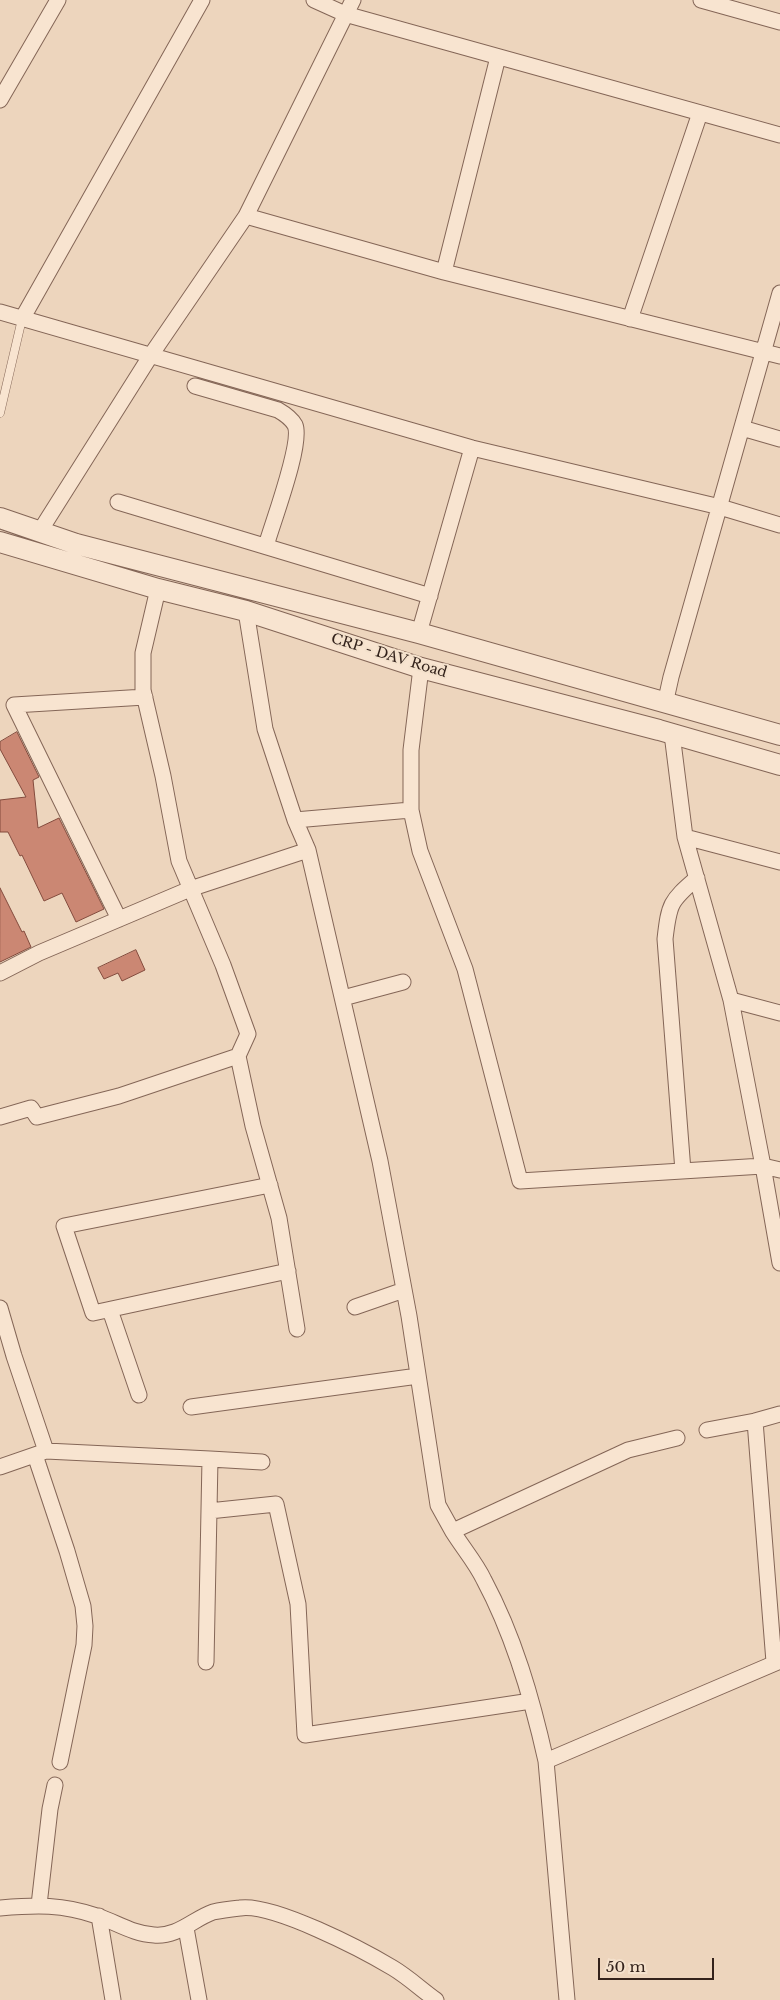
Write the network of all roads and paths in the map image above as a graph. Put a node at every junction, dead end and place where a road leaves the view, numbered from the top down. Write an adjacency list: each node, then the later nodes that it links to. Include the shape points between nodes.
1 (58, 0): 9 (street)
2 (202, 0): 16 (street)
3 (314, 0): 6 (street)
4 (353, 0): 6 (street)
5 (701, 0): 7 (street)
6 (345, 14): 8 (street); 12 (street)
7 (780, 22)
8 (498, 57): 10 (street); 13 (street)
9 (0, 100)
10 (700, 113): 11 (street); 17 (street)
11 (780, 135)
12 (246, 216): 13 (street); 19 (street)
13 (444, 272): 17 (street)
14 (780, 293): 18 (street)
15 (0, 312): 16 (street)
16 (22, 319): 19 (street); 22 (lane)
17 (630, 319): 18 (street)
18 (764, 351): 20 (street); 23 (street)
19 (151, 355): 25 (street); 30 (street)
20 (780, 356)
21 (195, 386): 32 (street, via 278,410 287,415 295,426 296,447)
22 (0, 413)
23 (742, 428): 24 (street); 27 (street)
24 (780, 439)
25 (472, 448): 27 (street); 34 (street)
26 (118, 502): 32 (street)
27 (720, 507): 29 (street); 41 (street)
28 (0, 518): 30 (street, CRP - DAV Road)
29 (780, 526)
30 (40, 531): 36 (street, CRP - DAV Road, via 76,544)
31 (0, 542): 33 (street, CRP - DAV Road)
32 (266, 546): 34 (street)
33 (158, 589): 35 (street, CRP - DAV Road); 40 (street, via 143,653)
34 (430, 596): 36 (street)
35 (246, 611): 38 (street, CRP - DAV Road); 46 (street, via 265,729)
36 (419, 633): 37 (street, CRP - DAV Road)
37 (530, 664): 39 (street); 41 (street, CRP - DAV Road)
38 (421, 668): 39 (street, CRP - DAV Road); 45 (street, via 411,750)
39 (520, 694): 42 (street, CRP - DAV Road)
40 (145, 698): 51 (street, via 179,861); 52 (street, via 14,704)
41 (665, 704): 43 (street, CRP - DAV Road)
42 (672, 734): 44 (street, CRP - DAV Road); 47 (street)
43 (780, 735)
44 (780, 765)
45 (411, 810): 46 (street); 62 (street, via 420,851 465,969 520,1181)
46 (295, 820): 48 (street)
47 (685, 837): 49 (street); 50 (street)
48 (308, 850): 51 (street); 55 (street)
49 (780, 862)
50 (697, 878): 56 (street); 62 (street, via 676,896 668,913 665,939)
51 (190, 889): 52 (street); 58 (street, via 248,1034)
52 (119, 919): 53 (street)
53 (0, 973)
54 (402, 982): 55 (street)
55 (342, 998): 66 (street, via 380,1161)
56 (731, 1000): 57 (street); 60 (street)
57 (780, 1013)
58 (238, 1056): 59 (street, via 110,1098 37,1117 31,1108); 63 (street)
59 (0, 1117)
60 (763, 1166): 61 (street); 62 (street); 64 (street)
61 (780, 1170)
62 (683, 1171)
63 (270, 1185): 65 (street); 68 (street, via 64,1226 92,1313)
64 (780, 1263)
65 (288, 1271): 68 (street); 70 (street)
66 (404, 1290): 67 (street); 71 (street)
67 (355, 1307)
68 (110, 1310): 72 (street)
69 (1, 1318): 78 (street)
70 (296, 1329)
71 (418, 1376): 73 (street); 83 (street, via 438,1505)
72 (139, 1395)
73 (191, 1407)
74 (780, 1414): 75 (street)
75 (755, 1421): 76 (street); 84 (street)
76 (707, 1430)
77 (677, 1438): 83 (street, via 628,1450)
78 (40, 1453): 79 (street); 81 (street); 88 (street, via 85,1626)
79 (210, 1459): 80 (street); 82 (street)
80 (262, 1462)
81 (0, 1467)
82 (209, 1511): 85 (street); 86 (street, via 276,1504 298,1604 305,1735)
83 (453, 1532): 86 (street, via 484,1578 507,1628)
84 (777, 1661): 87 (street)
85 (206, 1662)
86 (531, 1701): 87 (street)
87 (546, 1761): 97 (street)
88 (60, 1762)
89 (55, 1785): 90 (street)
90 (39, 1905): 91 (street); 92 (street, via 70,1908)
91 (0, 1908)
92 (99, 1916): 93 (street, via 135,1932 155,1936); 94 (street)
93 (186, 1928): 95 (street); 96 (street, via 212,1913 242,1907 262,1910 293,1919 350,1944 395,1969)
94 (113, 2000)
95 (199, 2000)
96 (436, 2000)
97 (567, 2000)

